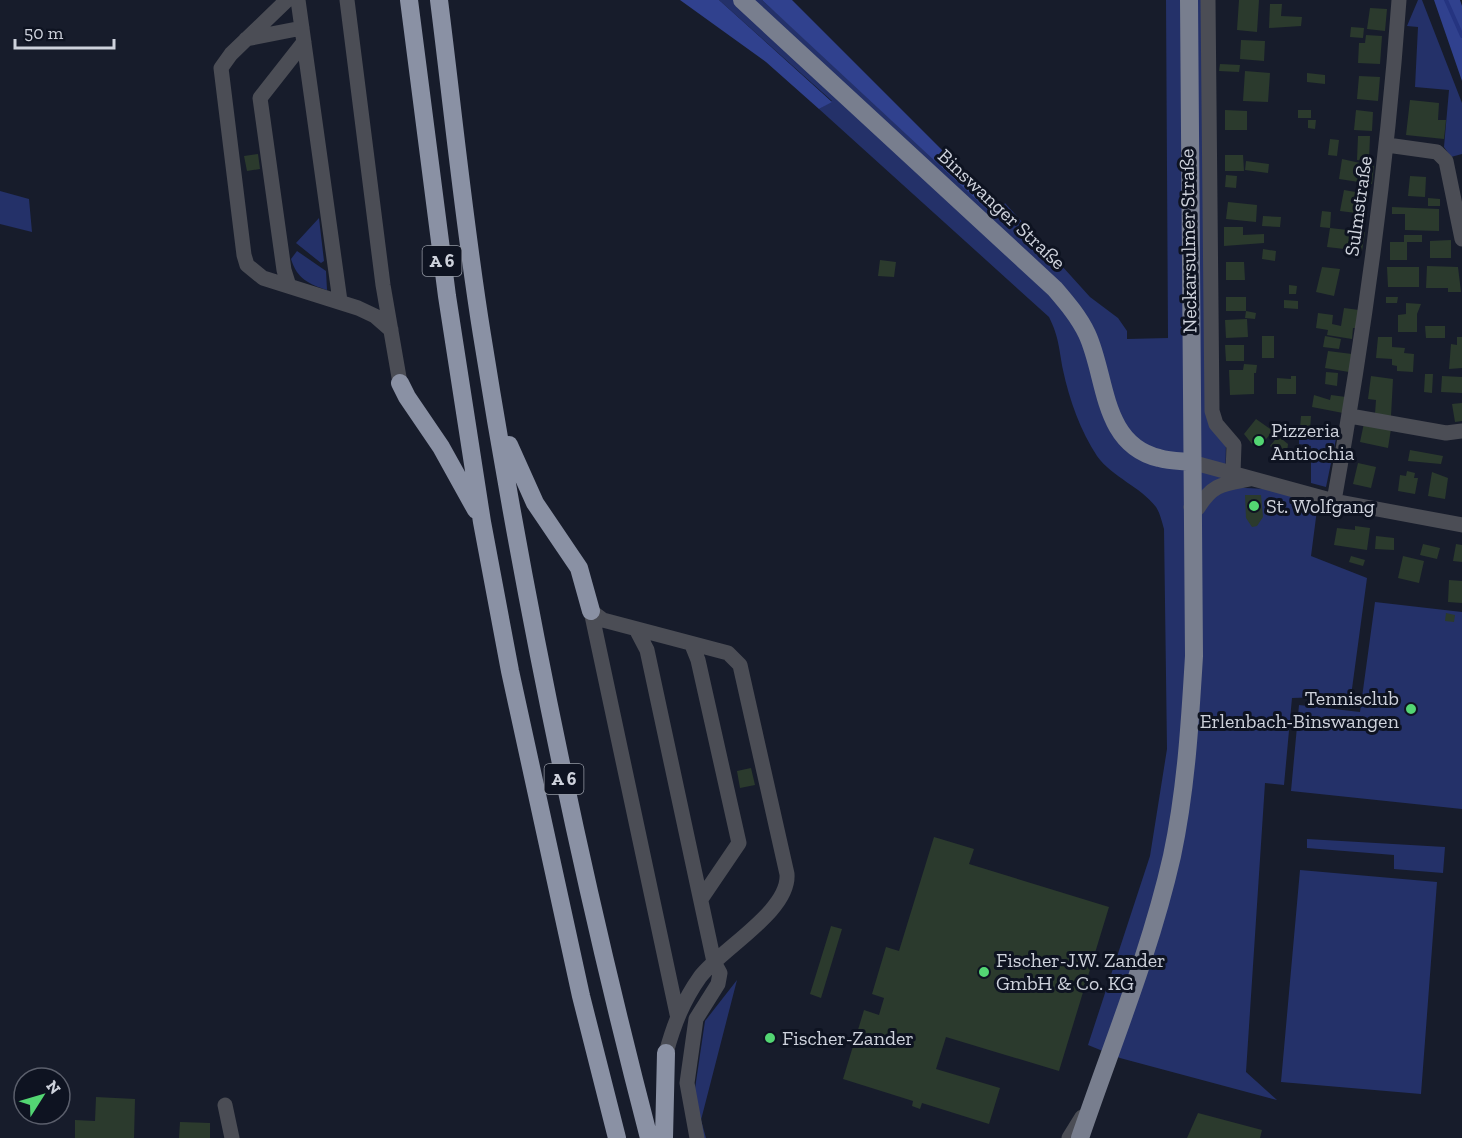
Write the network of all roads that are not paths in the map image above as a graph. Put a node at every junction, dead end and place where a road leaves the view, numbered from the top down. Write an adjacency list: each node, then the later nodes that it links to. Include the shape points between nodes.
1 (287, 0): 11 (street)
2 (298, 0): 10 (street)
3 (347, 0): 16 (street)
4 (409, 0): 26 (highway, A 6, via 447,296)
5 (439, 0): 18 (highway, A 6, via 481,333)
6 (742, 0): 21 (main road, Binswanger Straße, via 1055,289 1087,334 1108,407 1119,430 1131,443 1160,459)
7 (1188, 0): 21 (main road)
8 (1208, 0): 22 (street, Neckarsulmer Straße, via 1212,411 1216,424 1234,445)
9 (1399, 0): 12 (street, Sulmstraße)
10 (303, 35): 11 (street); 14 (street, via 260,98); 15 (street)
11 (245, 39): 14 (street, via 224,62 220,76 244,255 248,265 262,278)
12 (1387, 145): 13 (street, via 1437,152 1446,161); 19 (street, Sulmstraße)
13 (1462, 239)
14 (289, 286): 15 (street)
15 (340, 301): 16 (street, via 375,316)
16 (391, 330): 17 (street)
17 (400, 383): 26 (highway)
18 (496, 416): 28 (highway, via 534,503 579,568); 39 (highway, A 6, via 577,843)
19 (1350, 416): 20 (street, via 1446,433); 24 (street, Sulmstraße)
20 (1462, 431)
21 (1191, 462): 22 (street); 25 (main road)
22 (1233, 473): 23 (street)
23 (1253, 479): 24 (street); 25 (street, via 1217,486 1198,508)
24 (1334, 501): 27 (street)
25 (1191, 507): 35 (main road, via 1194,656 1183,796 1154,925)
26 (482, 522): 38 (highway, A 6, via 555,882)
27 (1462, 525)
28 (591, 611): 29 (street, via 603,620); 33 (street)
29 (636, 629): 30 (street); 31 (street, via 647,650)
30 (692, 645): 31 (street, via 740,843); 32 (street, via 728,653 740,664 788,885 752,930)
31 (701, 899): 32 (street)
32 (714, 962): 33 (street); 41 (street, via 720,973 718,984 696,1018 687,1083)
33 (677, 1014): 34 (street)
34 (666, 1053): 40 (highway)
35 (1093, 1099): 42 (street); 43 (main road)
36 (225, 1105): 37 (street)
37 (232, 1138)
38 (617, 1138)
39 (649, 1138)
40 (664, 1138)
41 (697, 1138)
42 (1069, 1138)
43 (1080, 1138)

